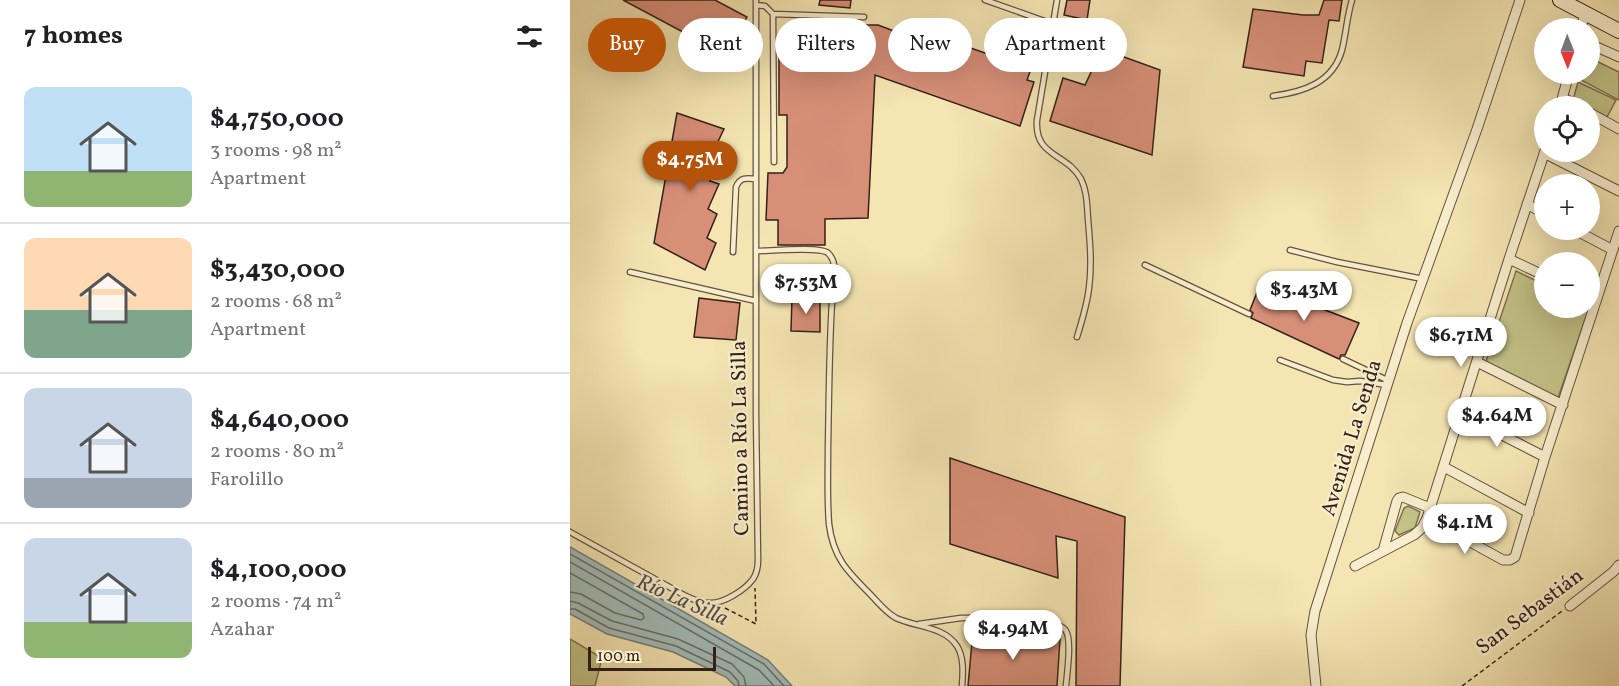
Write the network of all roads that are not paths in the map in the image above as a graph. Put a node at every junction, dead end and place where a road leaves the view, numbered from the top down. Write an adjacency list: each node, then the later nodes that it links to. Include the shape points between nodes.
1 (985, 0): 10 (lane)
2 (1057, 0): 11 (lane)
3 (1352, 0): 17 (lane, via 1339,60 1332,70 1308,89)
4 (1520, 0): 37 (street, Avenida La Senda)
5 (1560, 0): 8 (main road)
6 (756, 2): 7 (lane); 23 (lane, Camino a Río La Silla)
7 (773, 14): 9 (lane); 20 (lane)
8 (1586, 14): 12 (street); 13 (main road)
9 (864, 17)
10 (1036, 18)
11 (1054, 18)
12 (1585, 18)
13 (1619, 31)
14 (1600, 48): 15 (street)
15 (1619, 57)
16 (1045, 72): 42 (lane, via 1036,132 1041,144 1079,176 1085,190 1090,277)
17 (1273, 96)
18 (1600, 119): 19 (street)
19 (1619, 129)
20 (774, 162)
21 (1542, 162): 25 (street)
22 (1564, 162): 24 (street)
23 (756, 179): 31 (lane, Camino a Río La Silla); 32 (lane, via 742,179 736,187)
24 (1619, 191)
25 (1527, 204): 26 (street); 33 (street)
26 (1534, 208)
27 (1619, 231): 29 (street)
28 (1595, 240): 29 (street)
29 (1613, 249): 38 (street)
30 (1290, 250): 37 (lane)
31 (756, 251): 39 (lane, Camino a Río La Silla); 59 (lane, via 818,249 829,254 834,262 828,513 835,552 886,611)
32 (733, 252)
33 (1509, 259): 35 (street); 45 (street)
34 (1144, 265): 40 (lane)
35 (1534, 271)
36 (630, 272): 39 (lane)
37 (1423, 279): 46 (street, Avenida La Senda)
38 (1600, 282)
39 (756, 301): 54 (lane, Camino a Río La Silla, via 758,560 754,577 724,601 696,601)
40 (1248, 314)
41 (1588, 318): 47 (street)
42 (1077, 337)
43 (1343, 359): 46 (lane)
44 (1280, 360): 46 (lane, via 1333,380)
45 (1477, 362): 47 (street); 48 (street)
46 (1388, 383): 62 (street, Avenida La Senda, via 1311,625)
47 (1563, 405): 49 (street)
48 (1461, 414): 49 (street); 50 (street)
49 (1545, 457): 52 (street)
50 (1444, 467): 51 (street); 52 (street)
51 (1430, 508): 53 (street); 55 (street, via 1399,498)
52 (1529, 513): 53 (street, via 1515,557 1503,561)
53 (1427, 518): 55 (street, via 1414,535)
54 (570, 532)
55 (1383, 551): 57 (street)
56 (1619, 565): 58 (street, San Sebastián)
57 (1355, 566)
58 (1570, 606)
59 (916, 624): 60 (lane, via 938,632 957,646); 61 (lane, via 984,618 1061,626 1069,641)
60 (962, 686)
61 (1066, 686)
62 (1316, 686)

